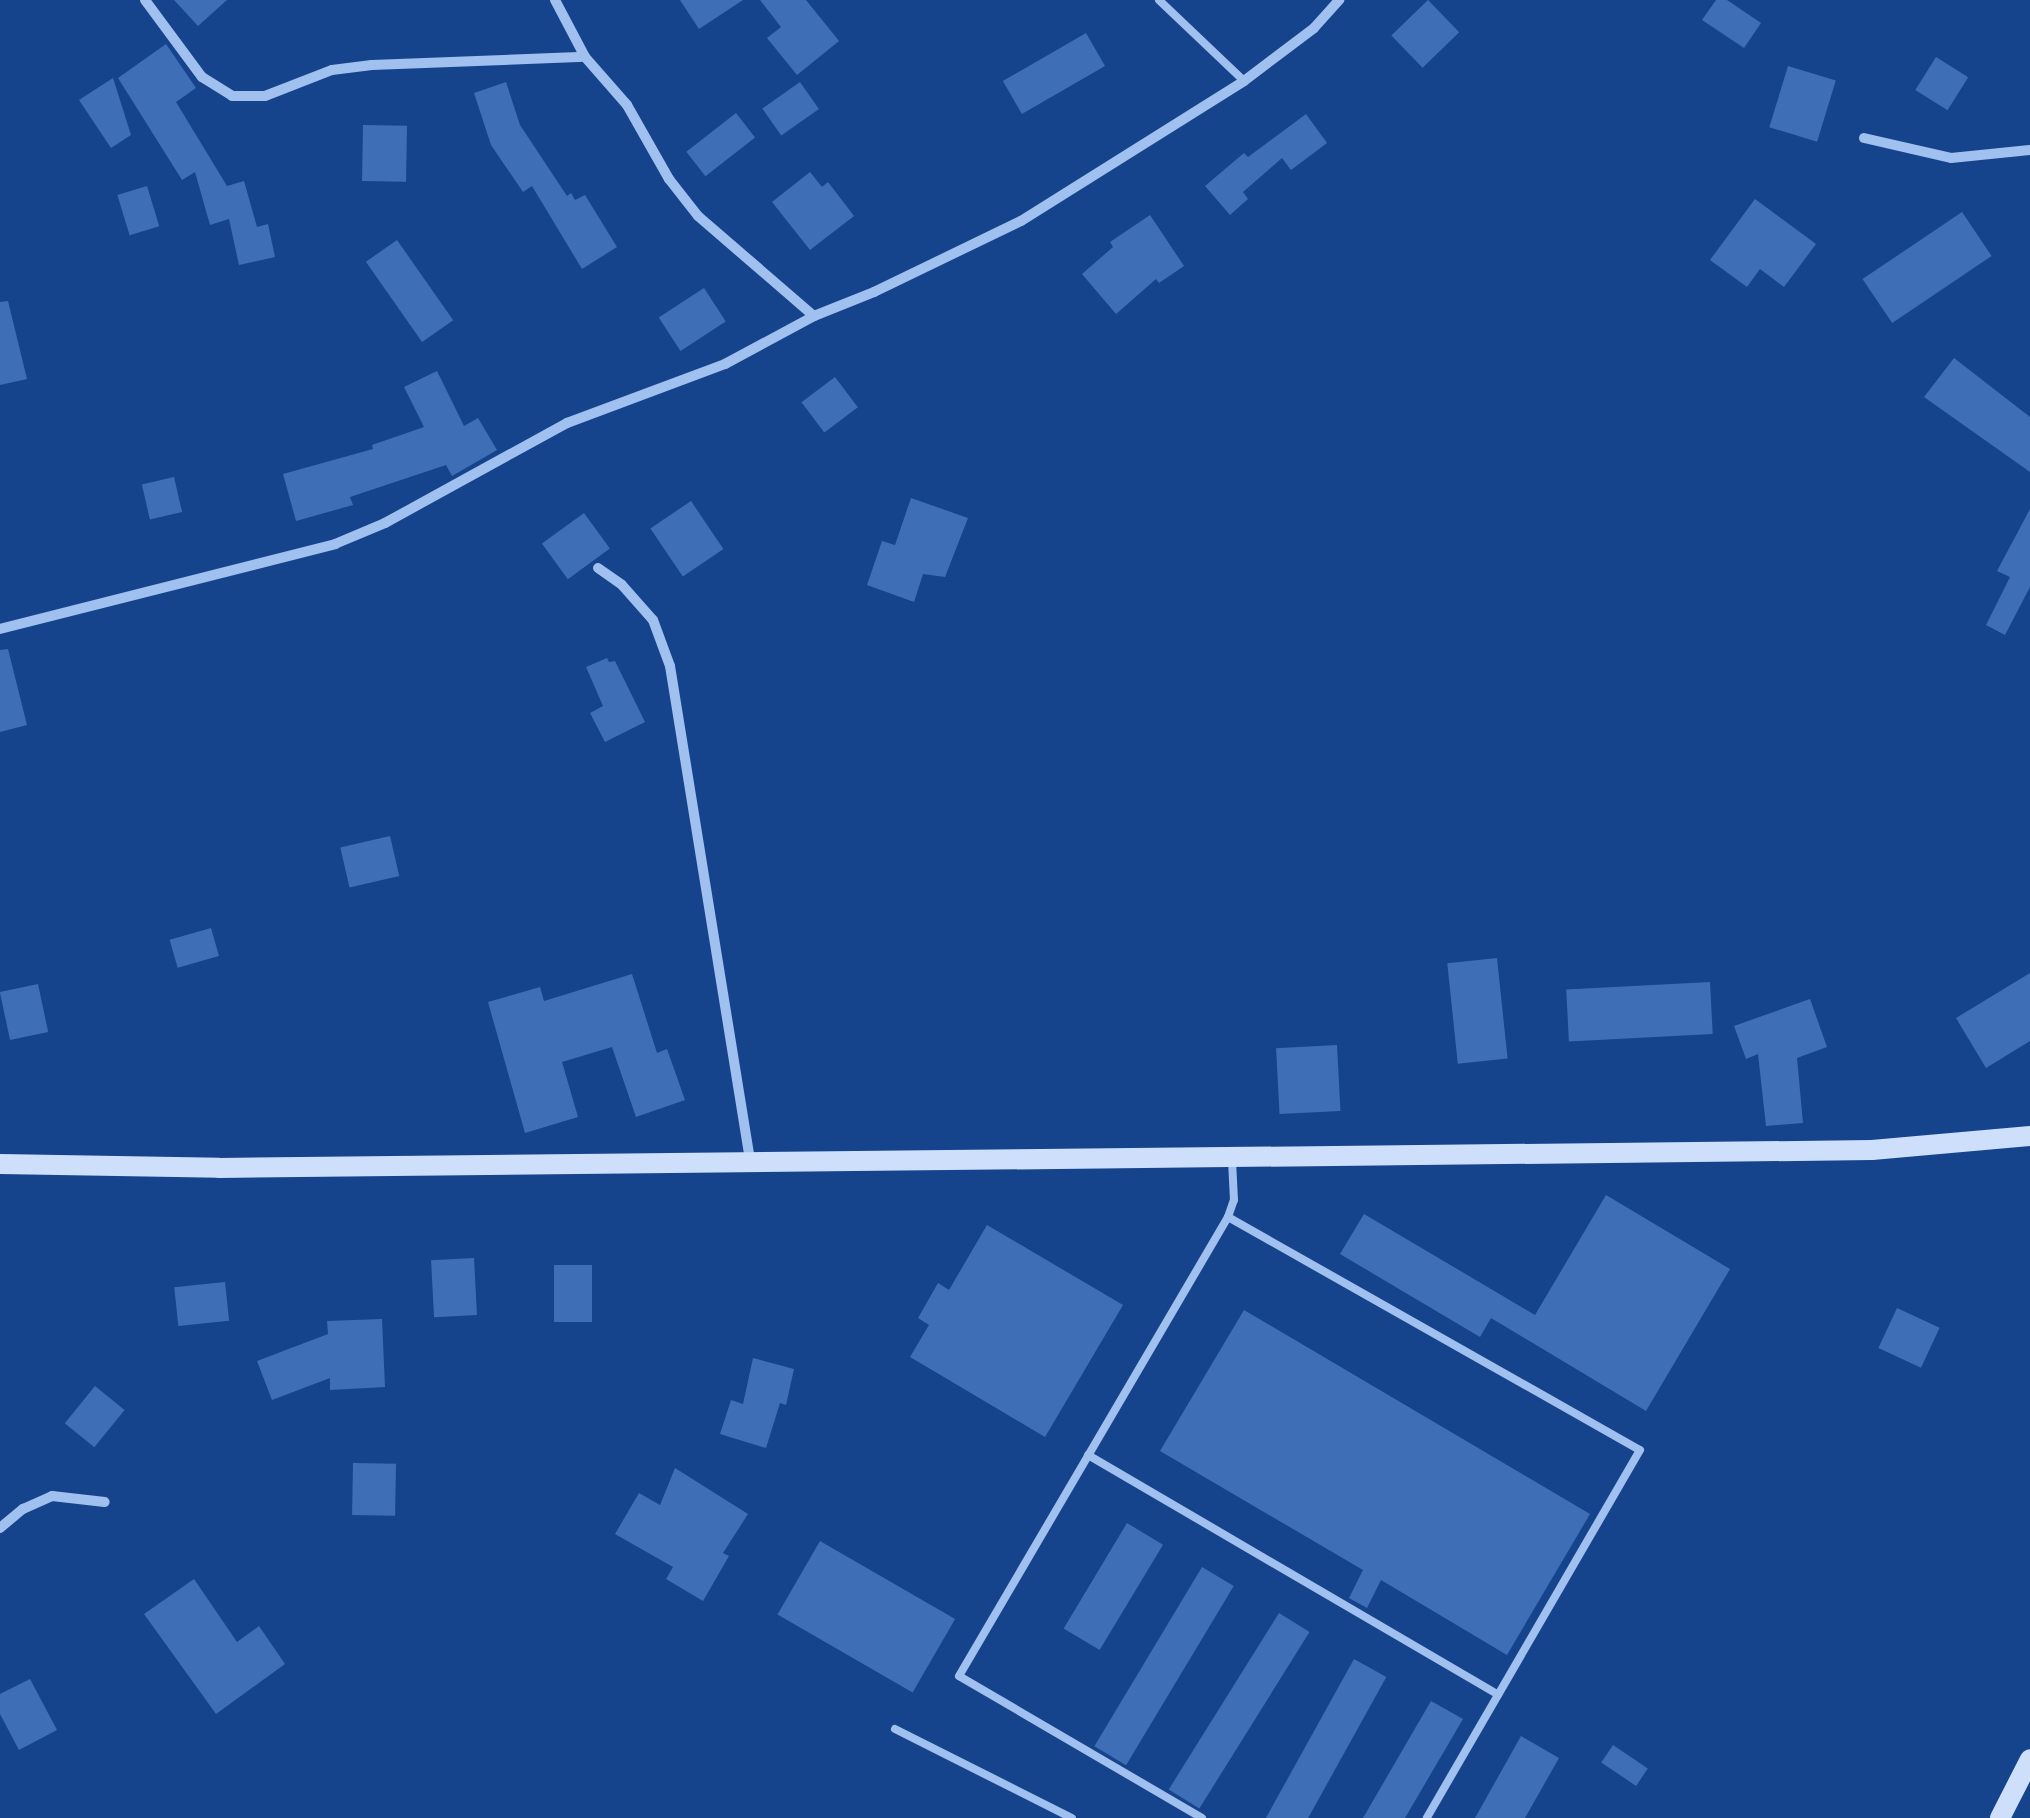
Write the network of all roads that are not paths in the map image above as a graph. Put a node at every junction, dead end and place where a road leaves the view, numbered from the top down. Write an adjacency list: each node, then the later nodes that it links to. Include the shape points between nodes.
1 (145, 0): 5 (street, via 202,77 232,96 266,96 332,70 372,65)
2 (555, 0): 5 (street)
3 (1160, 0): 6 (lane)
4 (1339, 0): 6 (street, via 1314,28)
5 (585, 57): 9 (street, via 627,105 698,216)
6 (1244, 80): 9 (street, via 1020,220)
7 (1864, 138): 8 (street, via 1952,158)
8 (2030, 150)
9 (814, 316): 11 (street, via 725,364 567,422 335,544)
10 (598, 568): 14 (street, via 653,620 670,666)
11 (0, 628)
12 (2030, 1136): 13 (street, via 1872,1150)
13 (1232, 1156): 14 (street); 16 (lane)
14 (750, 1160): 15 (street, via 220,1168)
15 (0, 1164)
16 (1228, 1217): 17 (lane); 20 (lane, via 1640,1450)
17 (1088, 1456): 20 (lane); 24 (lane, via 959,1676)
18 (105, 1502): 19 (street, via 52,1496)
19 (0, 1528)
20 (1498, 1695): 25 (lane)
21 (895, 1729): 23 (lane)
22 (2030, 1758): 26 (street)
23 (1072, 1818)
24 (1202, 1818)
25 (1428, 1818)
26 (2000, 1818)

